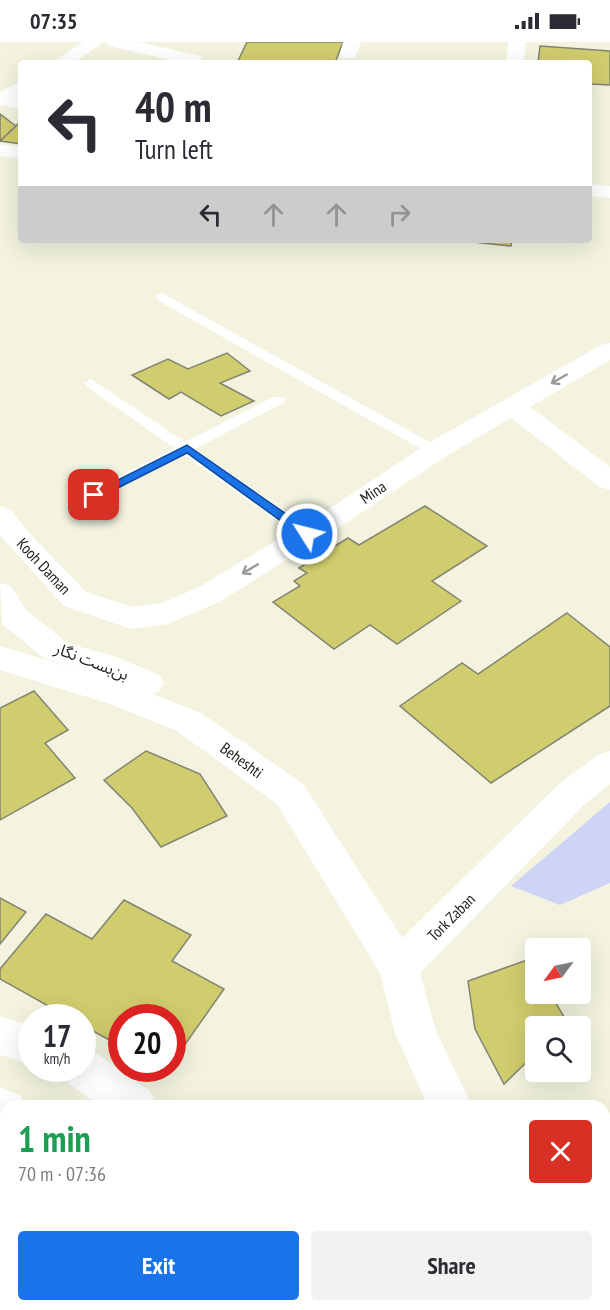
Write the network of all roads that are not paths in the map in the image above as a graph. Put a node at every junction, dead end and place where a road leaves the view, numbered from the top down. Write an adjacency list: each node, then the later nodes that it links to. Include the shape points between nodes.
1 (95, 42): 4 (street)
2 (115, 42): 5 (street)
3 (517, 42): 6 (street)
4 (66, 60)
5 (194, 60)
6 (515, 60)
7 (18, 89): 8 (street)
8 (1, 100): 9 (street)
9 (18, 103)
10 (0, 150): 11 (street)
11 (18, 153)
12 (592, 190): 13 (street)
13 (610, 192)
14 (162, 297): 20 (lane)
15 (610, 350): 18 (street, Mina, one-way to 18)
16 (92, 383): 19 (lane)
17 (278, 400): 19 (lane)
18 (512, 406): 20 (street, Mina); 21 (street)
19 (187, 448): 22 (lane); 24 (lane)
20 (435, 451): 24 (street, Mina)
21 (610, 481)
22 (75, 505)
23 (0, 515): 26 (street, Kooh Daman, via 75,599)
24 (307, 534): 26 (street, Mina, one-way to 26, via 210,594 168,613)
25 (0, 593): 28 (street, بن‌بست نگار, via 14,616 56,651 166,690)
26 (131, 618)
27 (0, 658): 28 (street, Beheshti, via 122,695)
28 (189, 722): 30 (street, Beheshti, via 290,794)
29 (610, 765): 30 (street, Tork Zaban, via 571,795)
30 (399, 968): 35 (street, via 416,1033)
31 (0, 1036): 32 (street)
32 (18, 1041)
33 (96, 1078): 34 (street)
34 (127, 1100)
35 (447, 1100)

